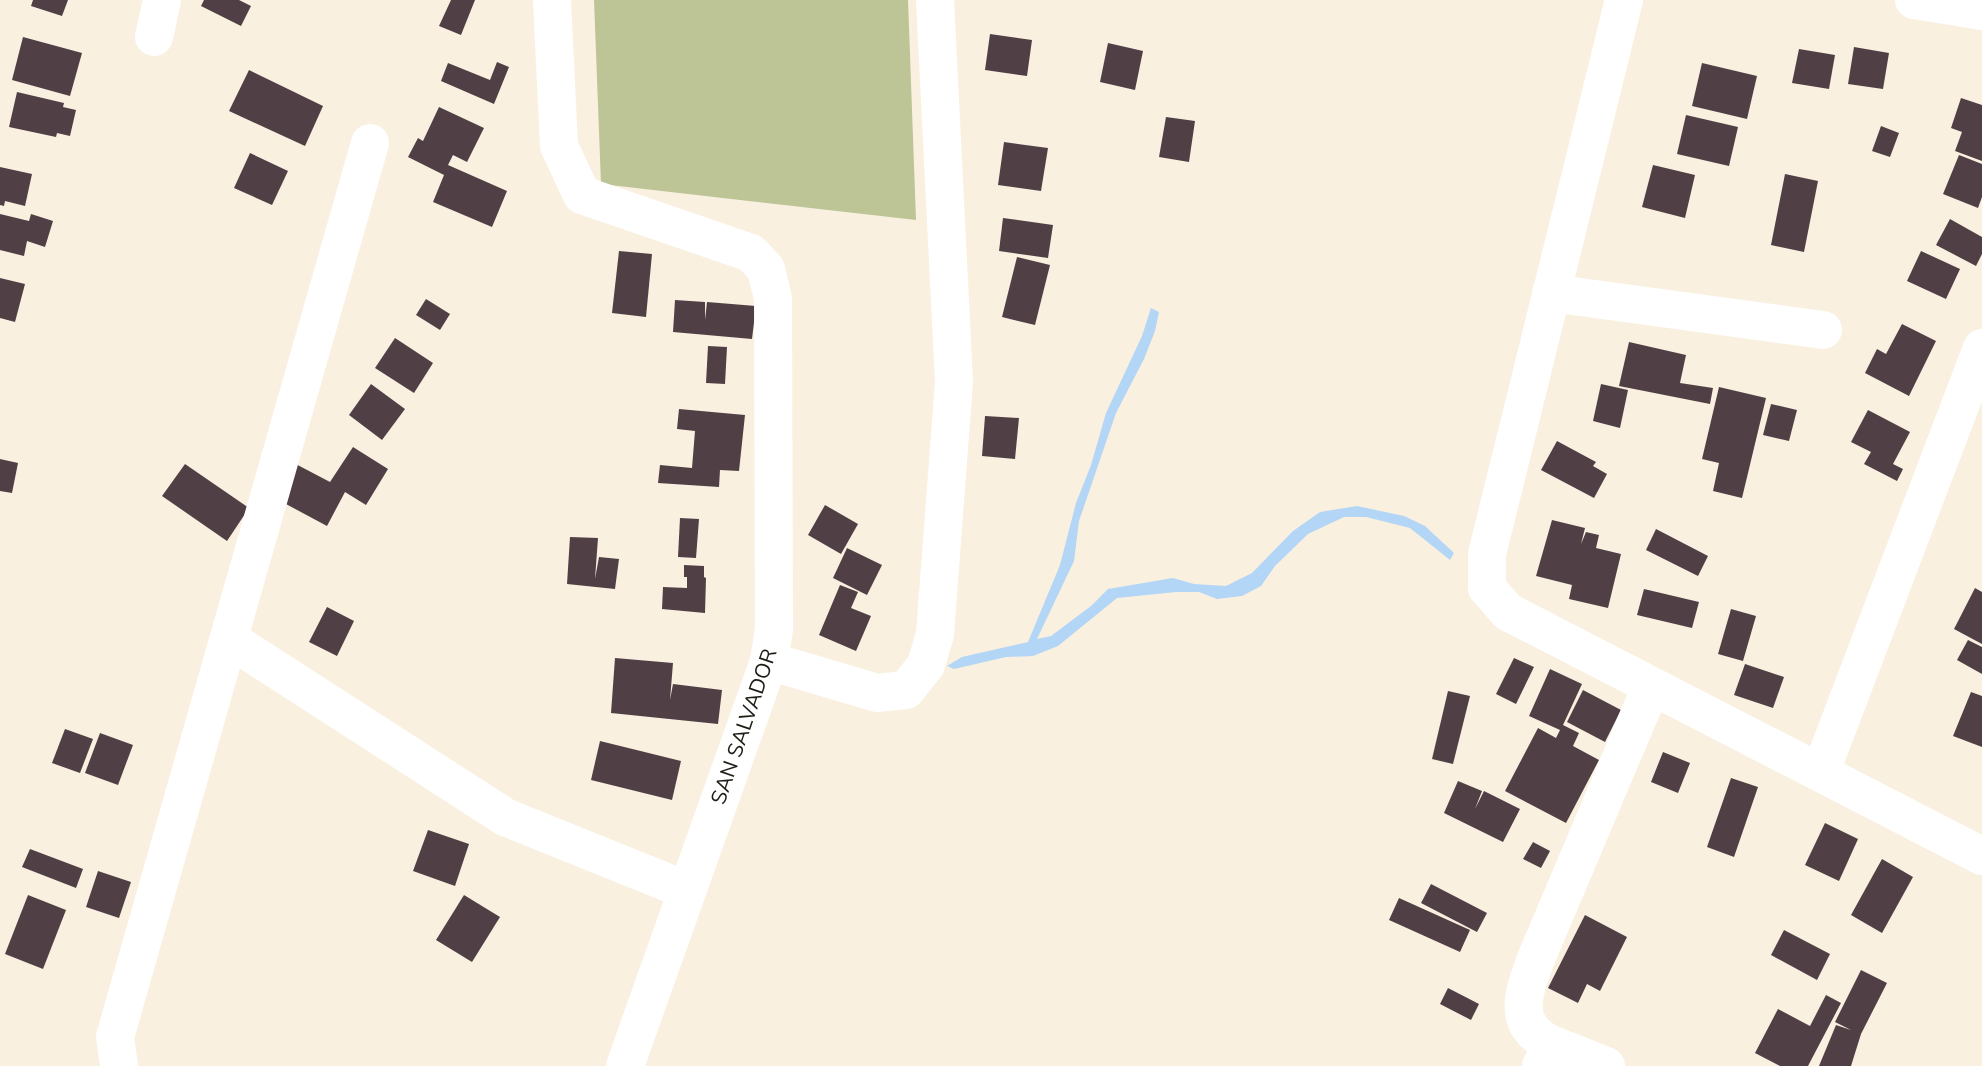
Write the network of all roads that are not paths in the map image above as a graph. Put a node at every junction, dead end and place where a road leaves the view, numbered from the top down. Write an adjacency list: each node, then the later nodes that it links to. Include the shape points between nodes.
1 (162, 0): 7 (street)
2 (552, 0): 13 (street, SAN SALVADOR, via 559,146 582,195 751,253 766,269 773,298 774,629)
3 (935, 0): 13 (street, via 954,382 935,634 926,665 906,690 877,693)
4 (1624, 0): 9 (street)
5 (1914, 0): 6 (street)
6 (1982, 11)
7 (154, 37)
8 (370, 143): 12 (street)
9 (1551, 293): 10 (street); 14 (street, via 1487,554 1487,588 1508,612)
10 (1823, 330)
11 (1982, 348): 15 (street)
12 (229, 639): 17 (street, via 505,817); 19 (street, via 115,1037)
13 (769, 661): 17 (street, SAN SALVADOR)
14 (1651, 687): 15 (street); 18 (street, via 1524,991 1523,1013)
15 (1821, 771): 16 (street)
16 (1982, 856)
17 (686, 890): 20 (street, SAN SALVADOR)
18 (1547, 1056): 21 (street)
19 (120, 1066)
20 (625, 1066)
21 (1606, 1066)

